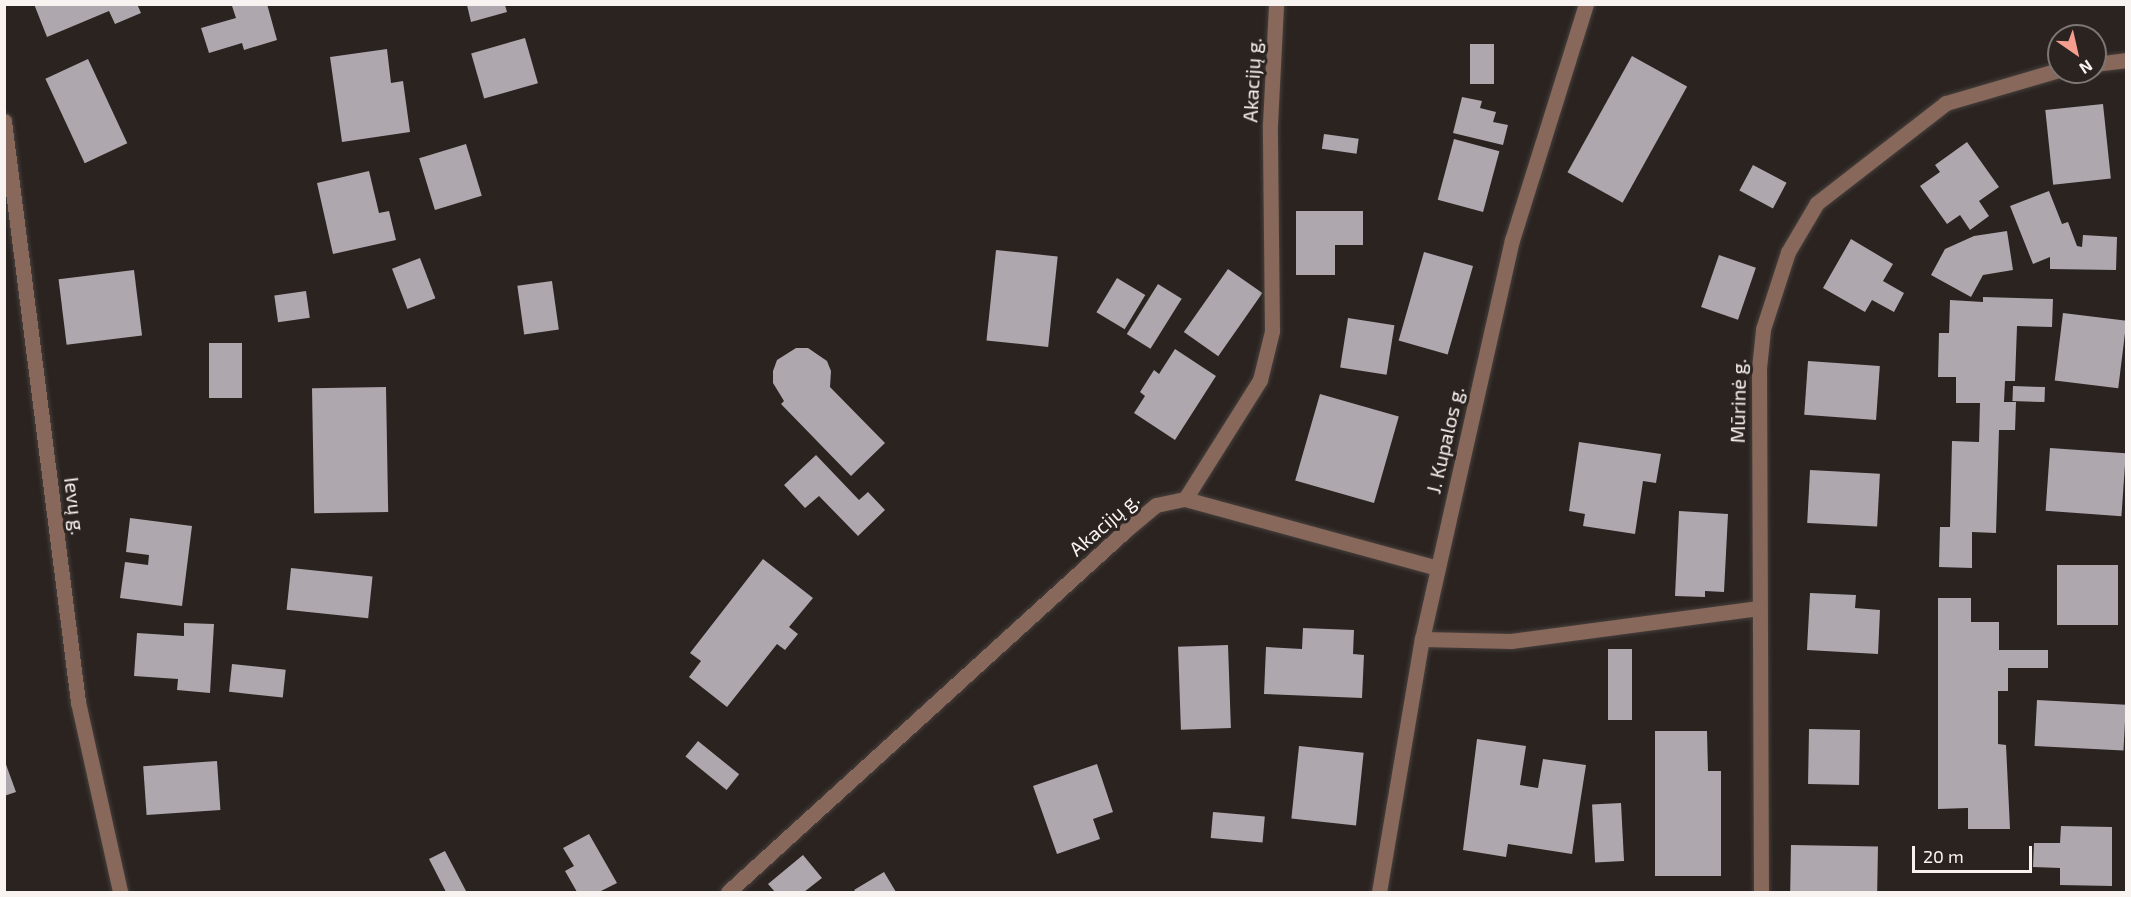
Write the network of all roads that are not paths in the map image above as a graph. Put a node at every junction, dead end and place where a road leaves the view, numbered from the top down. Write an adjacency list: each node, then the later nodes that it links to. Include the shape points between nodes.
1 (1276, 4): 7 (street, Akacijų g., via 1270,124 1272,331 1260,380)
2 (1586, 4): 8 (street, J. Kupalos g., via 1512,240)
3 (2127, 60): 4 (street)
4 (2107, 62)
5 (2047, 74): 9 (street, Mūrinė g., via 1946,103 1817,203 1788,252 1762,328)
6 (4, 121): 11 (street, Ievų g., via 78,702)
7 (1185, 499): 8 (street); 12 (street, Akacijų g., via 1156,505 1126,530)
8 (1437, 568): 10 (street, J. Kupalos g.)
9 (1757, 608): 10 (street, via 1511,642); 14 (street, Mūrinė g.)
10 (1422, 639): 13 (street, J. Kupalos g.)
11 (120, 892)
12 (728, 892)
13 (1379, 892)
14 (1761, 892)

